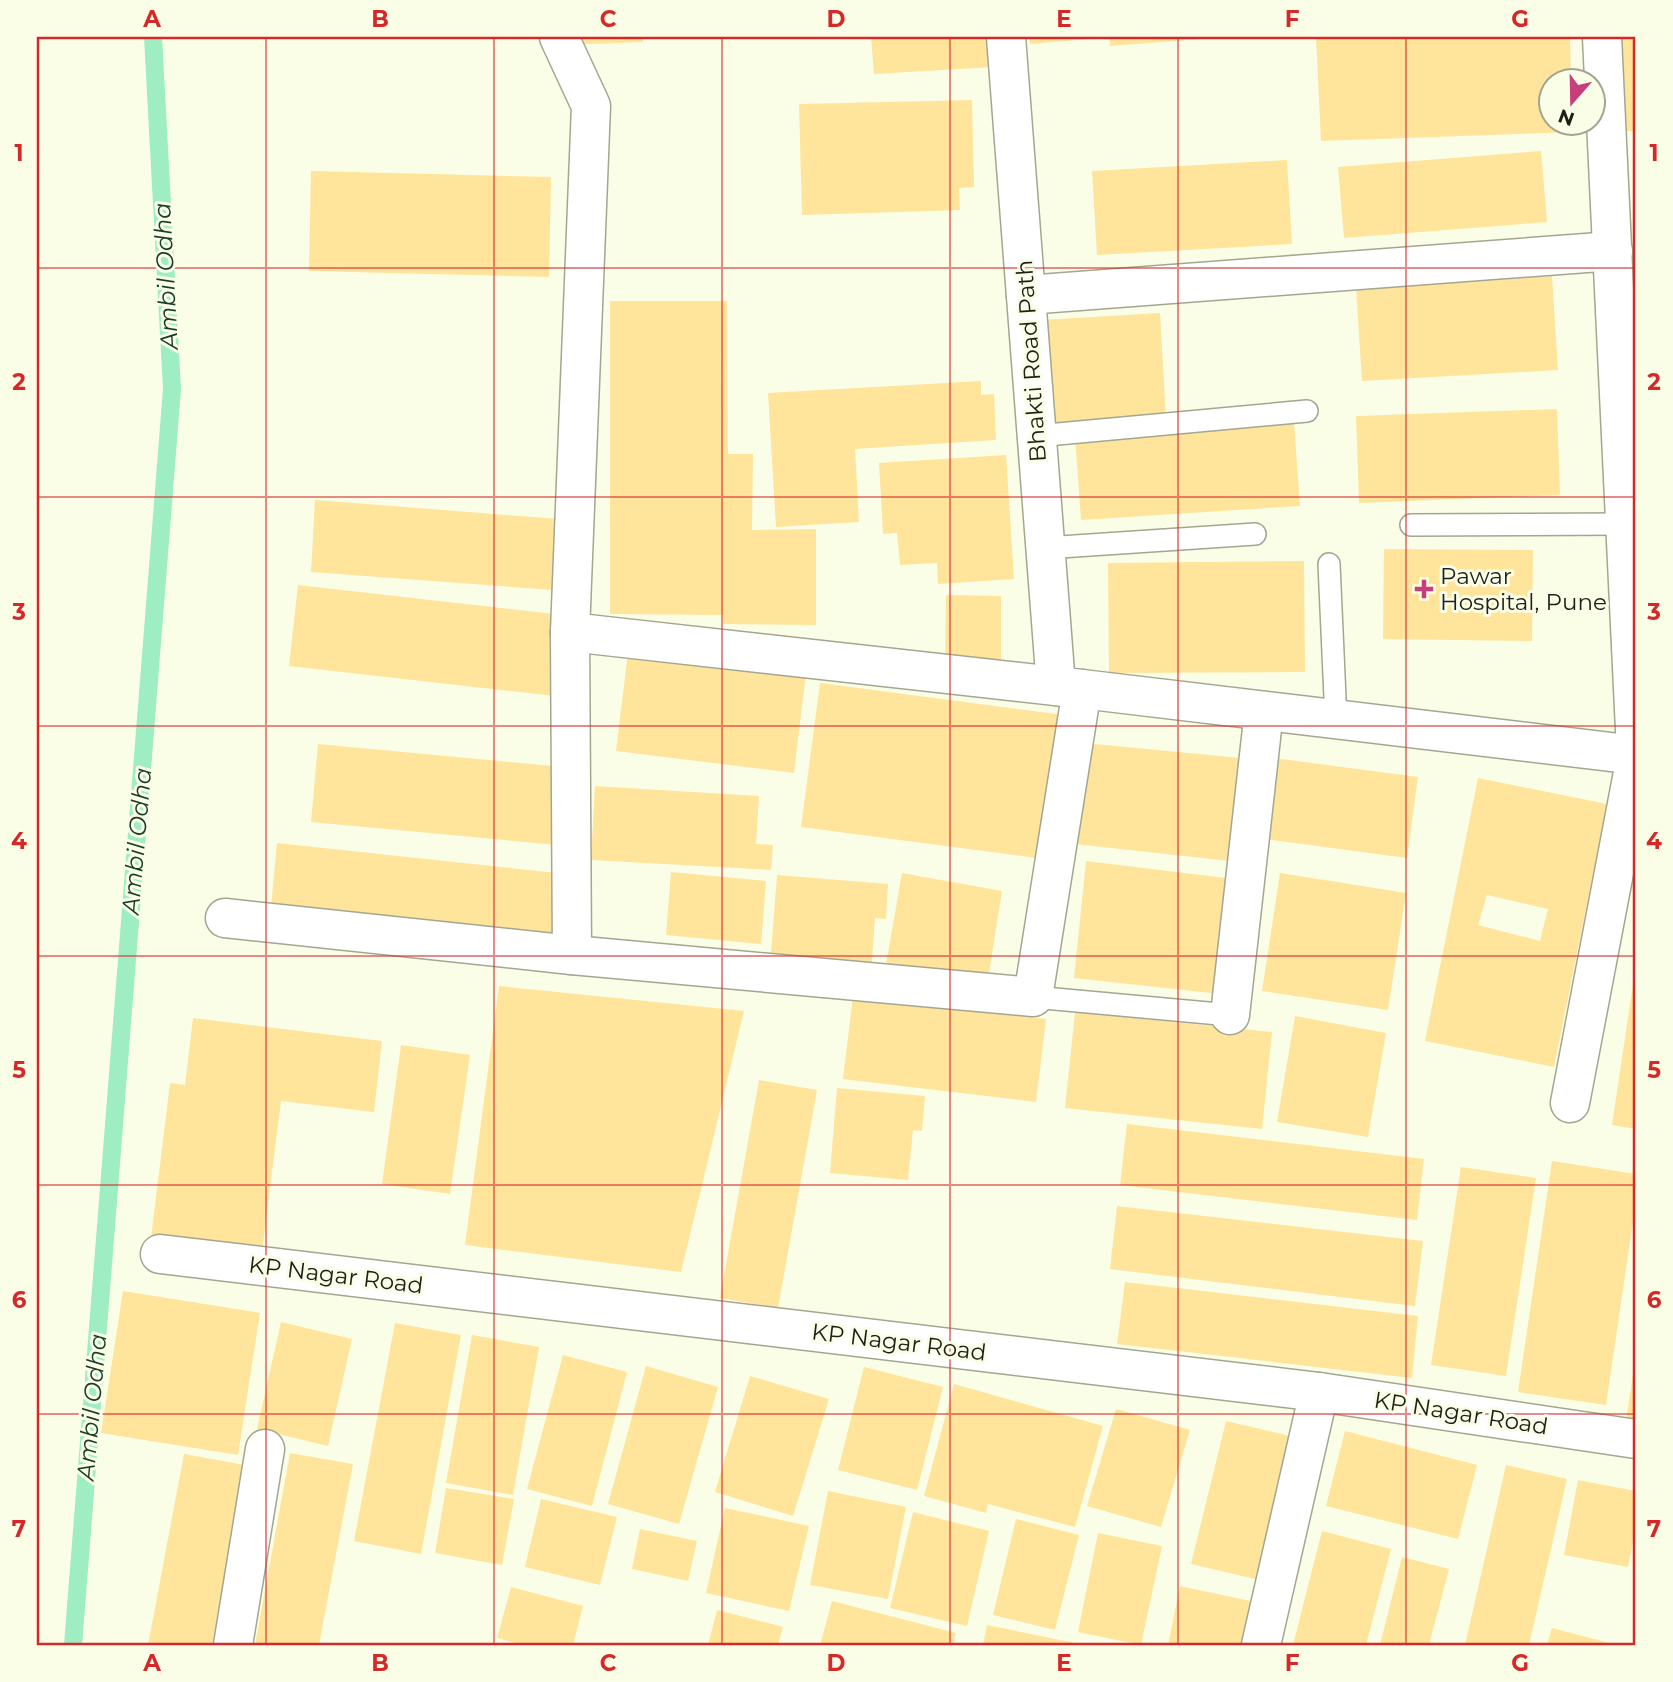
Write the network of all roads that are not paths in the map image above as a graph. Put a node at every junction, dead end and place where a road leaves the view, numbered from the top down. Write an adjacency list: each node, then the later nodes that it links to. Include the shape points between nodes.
1 (559, 37): 14 (street, via 591,106)
2 (1006, 37): 6 (street, Bhakti Road Path)
3 (1602, 37): 4 (street)
4 (1612, 251): 5 (street); 6 (street)
5 (1625, 290): 9 (street)
6 (1026, 295): 8 (street, Bhakti Road Path)
7 (1307, 411): 8 (lane)
8 (1036, 436): 12 (street, Bhakti Road Path)
9 (1625, 524): 10 (lane); 18 (street)
10 (1411, 525)
11 (1255, 534): 12 (lane)
12 (1045, 548): 15 (street, Bhakti Road Path)
13 (1329, 564): 17 (lane)
14 (570, 632): 15 (street); 20 (street)
15 (1069, 687): 16 (street); 21 (street, Bhakti Road Path)
16 (1264, 711): 17 (street); 22 (street)
17 (1336, 720): 18 (street)
18 (1636, 754): 23 (street)
19 (225, 918): 20 (street)
20 (572, 955): 21 (street)
21 (1033, 998): 22 (lane)
22 (1230, 1015)
23 (1570, 1103)
24 (160, 1254): 25 (street, KP Nagar Road)
25 (1319, 1392): 26 (street, KP Nagar Road); 29 (street)
26 (1636, 1439)
27 (265, 1449): 28 (street)
28 (233, 1645)
29 (1261, 1645)

